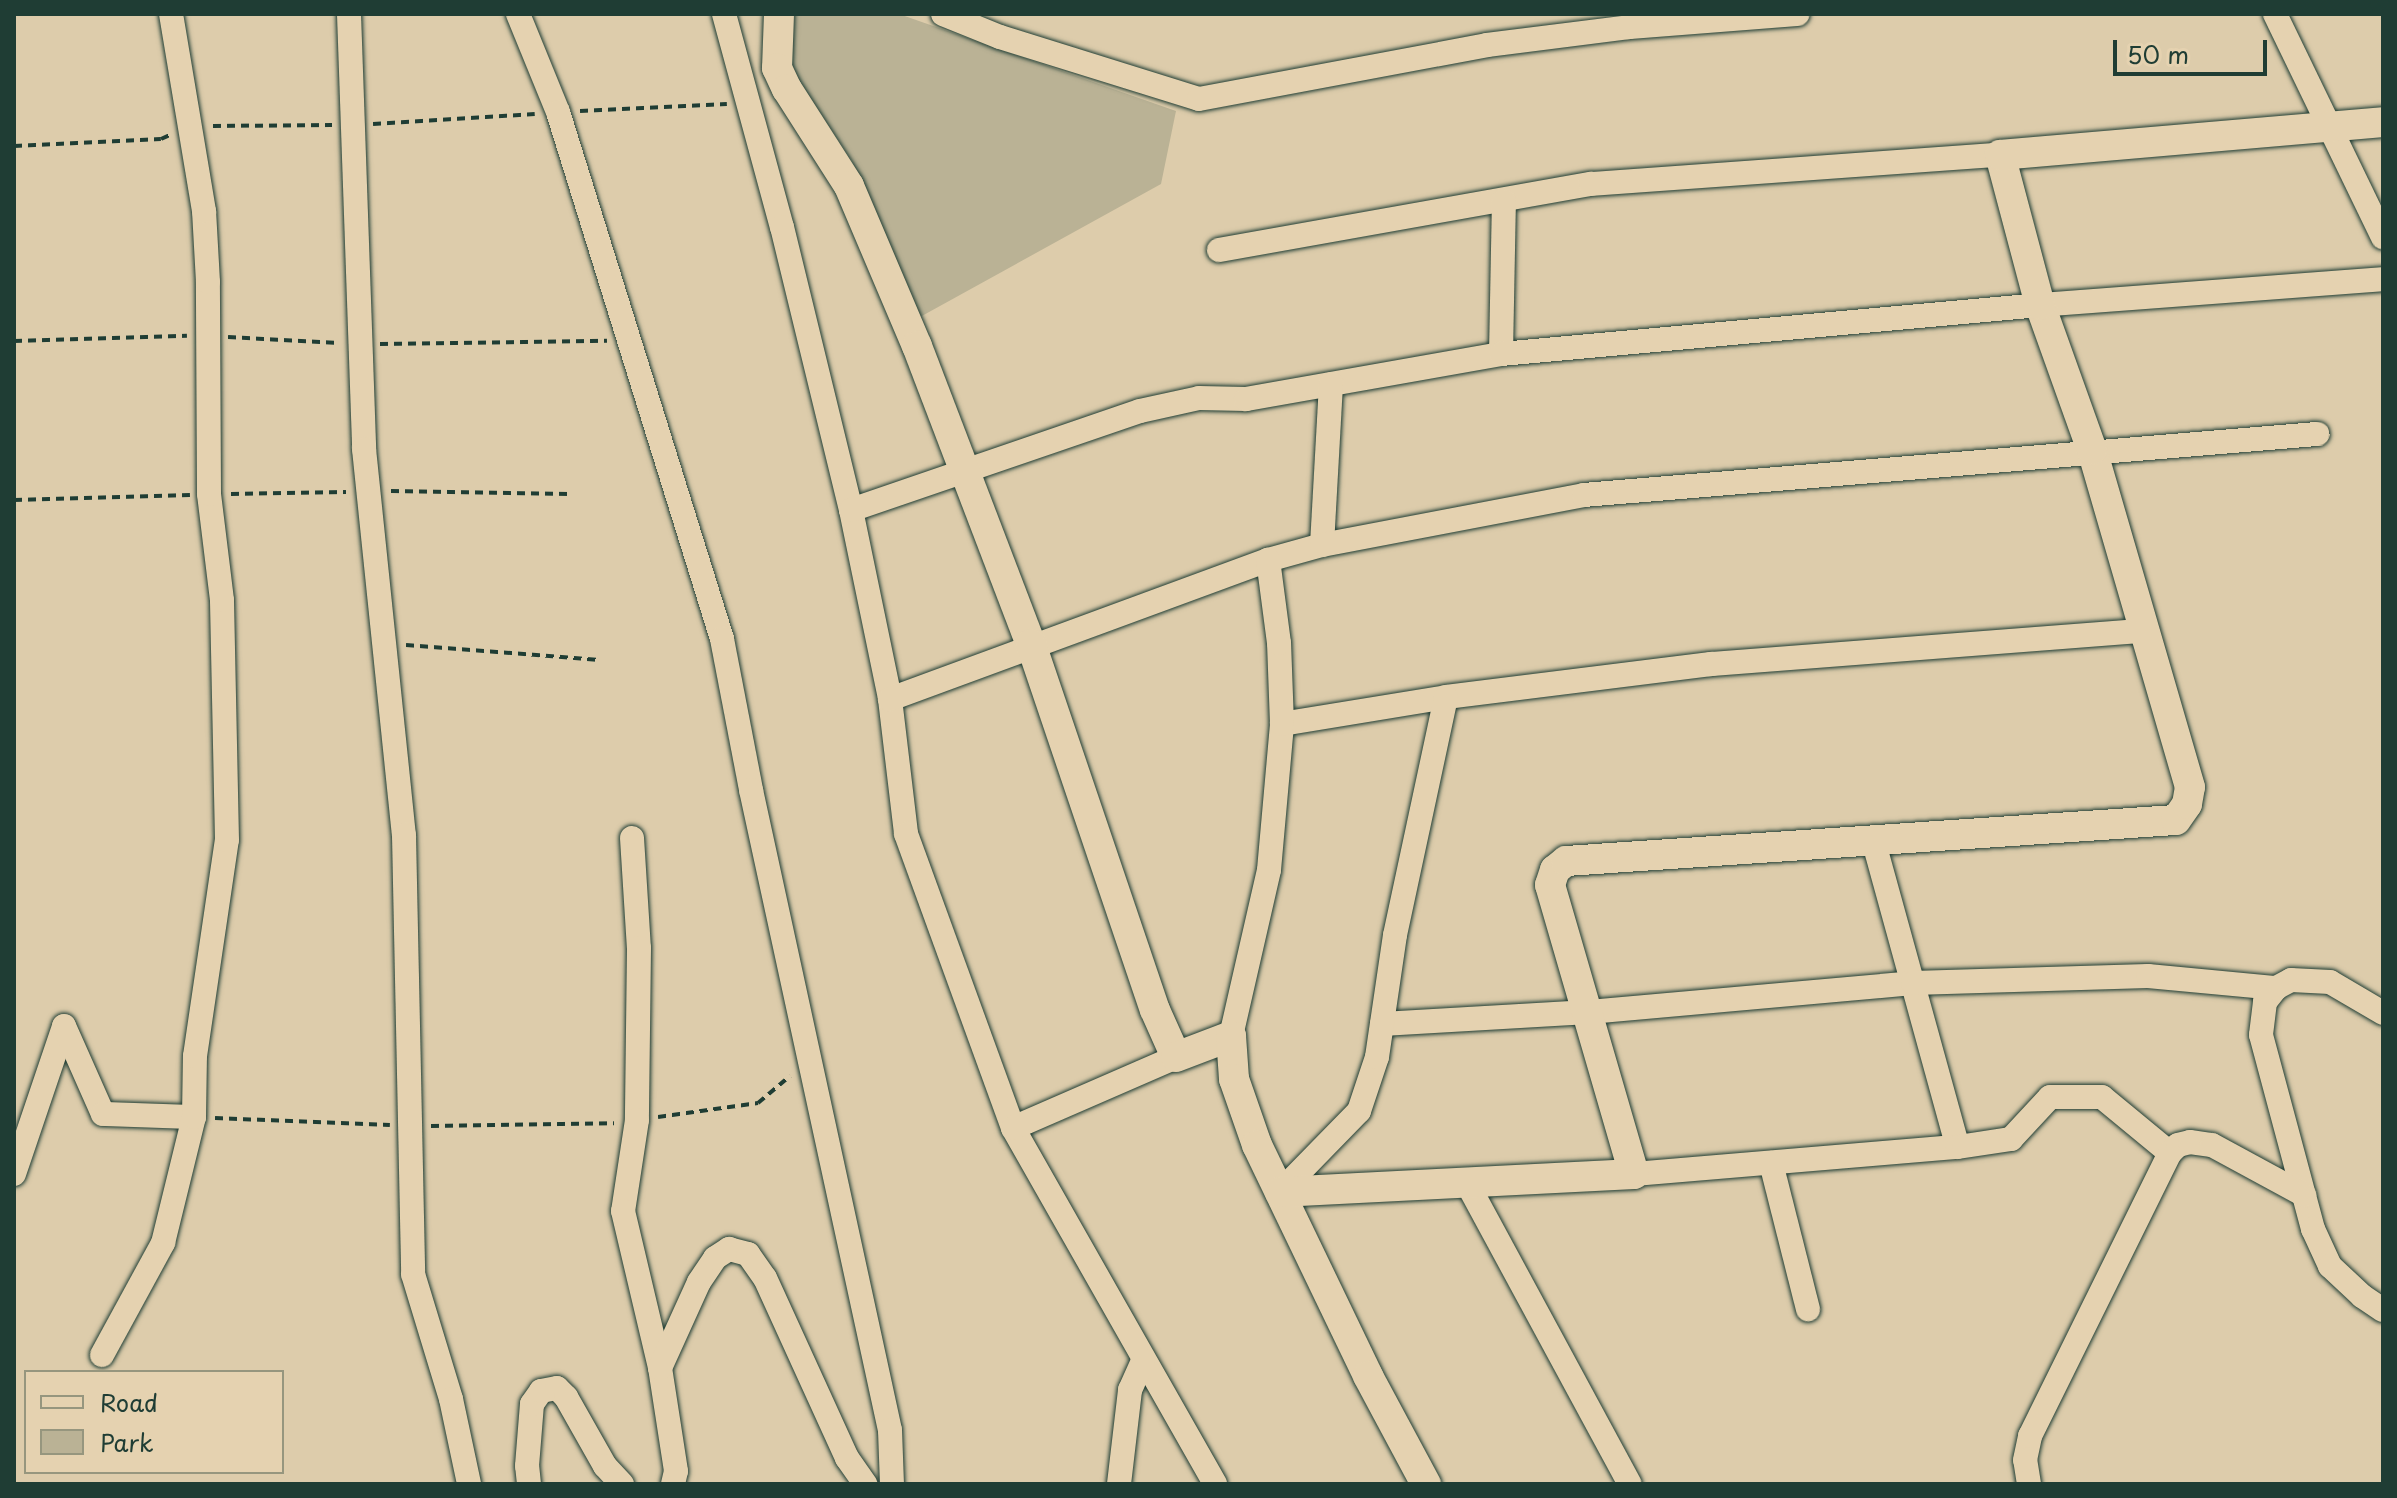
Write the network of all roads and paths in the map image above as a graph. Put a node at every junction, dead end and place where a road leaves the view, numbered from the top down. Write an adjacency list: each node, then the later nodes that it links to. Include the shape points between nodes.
1 (171, 14): 13 (street)
2 (349, 14): 12 (street)
3 (518, 14): 10 (street)
4 (724, 14): 9 (street)
5 (779, 14): 30 (street, via 777,68 849,186)
6 (943, 14): 7 (street, via 1199,99 1499,43)
7 (1798, 14)
8 (2275, 14): 14 (street)
9 (750, 103): 10 (path); 35 (street)
10 (558, 112): 12 (path); 23 (street)
11 (2383, 122): 14 (street)
12 (352, 125): 13 (path); 25 (street)
13 (191, 126): 15 (path, via 161,139); 22 (street, via 204,211)
14 (2331, 126): 16 (street); 18 (street)
15 (14, 146)
16 (2000, 155): 17 (street, via 1591,184); 21 (street)
17 (1504, 201): 19 (street); 26 (street)
18 (2383, 237)
19 (1219, 250)
20 (2383, 279): 21 (street)
21 (2040, 305): 26 (street); 29 (street)
22 (208, 336): 24 (path); 25 (path); 32 (street)
23 (629, 340): 25 (path); 54 (street, via 722,639)
24 (14, 341)
25 (359, 344): 31 (street)
26 (1501, 354): 27 (street)
27 (1331, 384): 30 (street, via 1246,399 1199,398 1140,411); 36 (street)
28 (2317, 434): 29 (street)
29 (2092, 450): 36 (street, via 1584,495); 38 (street)
30 (965, 471): 35 (street); 40 (street)
31 (368, 491): 32 (path); 33 (path); 39 (street)
32 (209, 494): 34 (path); 55 (street, via 222,600 227,840 195,1056)
33 (569, 494)
34 (14, 500)
35 (851, 510): 43 (street)
36 (1322, 545): 37 (street)
37 (1268, 560): 40 (street); 44 (street)
38 (2144, 631): 42 (street, via 1726,662); 46 (street, via 2190,787 2176,820)
39 (386, 643): 41 (path); 57 (street, via 404,835)
40 (1031, 644): 43 (street); 53 (street, via 1155,1010)
41 (599, 660)
42 (1446, 697): 44 (street); 51 (street, via 1395,935)
43 (890, 699): 58 (street, via 906,834)
44 (1282, 724): 52 (street, via 1269,870)
45 (632, 838): 56 (street, via 639,948)
46 (1874, 843): 47 (street); 49 (street, via 1566,861 1555,870 1550,885)
47 (1913, 983): 48 (street, via 2148,976); 49 (street); 59 (street)
48 (2276, 988): 50 (street, via 2291,980 2330,982); 66 (street, via 2265,1002 2261,1035)
49 (1589, 1012): 51 (street); 63 (street)
50 (2383, 1013)
51 (1382, 1024): 65 (street, via 1359,1111)
52 (1231, 1036): 53 (street); 65 (street, via 1234,1079)
53 (1176, 1057): 58 (street)
54 (811, 1059): 56 (path, via 758,1103); 77 (street, via 890,1430)
55 (194, 1117): 57 (path); 62 (street, via 103,1114 64,1026); 69 (street, via 163,1243)
56 (637, 1120): 57 (path, via 594,1126); 71 (street, via 623,1211)
57 (408, 1126): 72 (street, via 413,1274 451,1399)
58 (1013, 1128): 70 (street)
59 (1958, 1147): 60 (street, via 2011,1139 2050,1097 2102,1097); 61 (street)
60 (2170, 1153): 66 (street, via 2190,1142 2212,1145); 82 (street, via 2030,1436 2025,1460)
61 (1771, 1163): 63 (street); 67 (street)
62 (14, 1174)
63 (1634, 1174): 64 (street)
64 (1467, 1183): 65 (street); 81 (street)
65 (1280, 1192): 80 (street)
66 (2304, 1195): 68 (street, via 2330,1266)
67 (1808, 1309)
68 (2383, 1310)
69 (102, 1355)
70 (1143, 1361): 78 (street, via 1130,1390); 79 (street)
71 (660, 1368): 75 (street, via 676,1471); 76 (street, via 715,1258 729,1249 748,1254 765,1278 847,1458)
72 (469, 1484)
73 (529, 1484): 74 (street, via 532,1404 541,1391 557,1388)
74 (622, 1484)
75 (673, 1484)
76 (865, 1484)
77 (892, 1484)
78 (1119, 1484)
79 (1215, 1484)
80 (1426, 1484)
81 (1630, 1484)
82 (2029, 1484)

